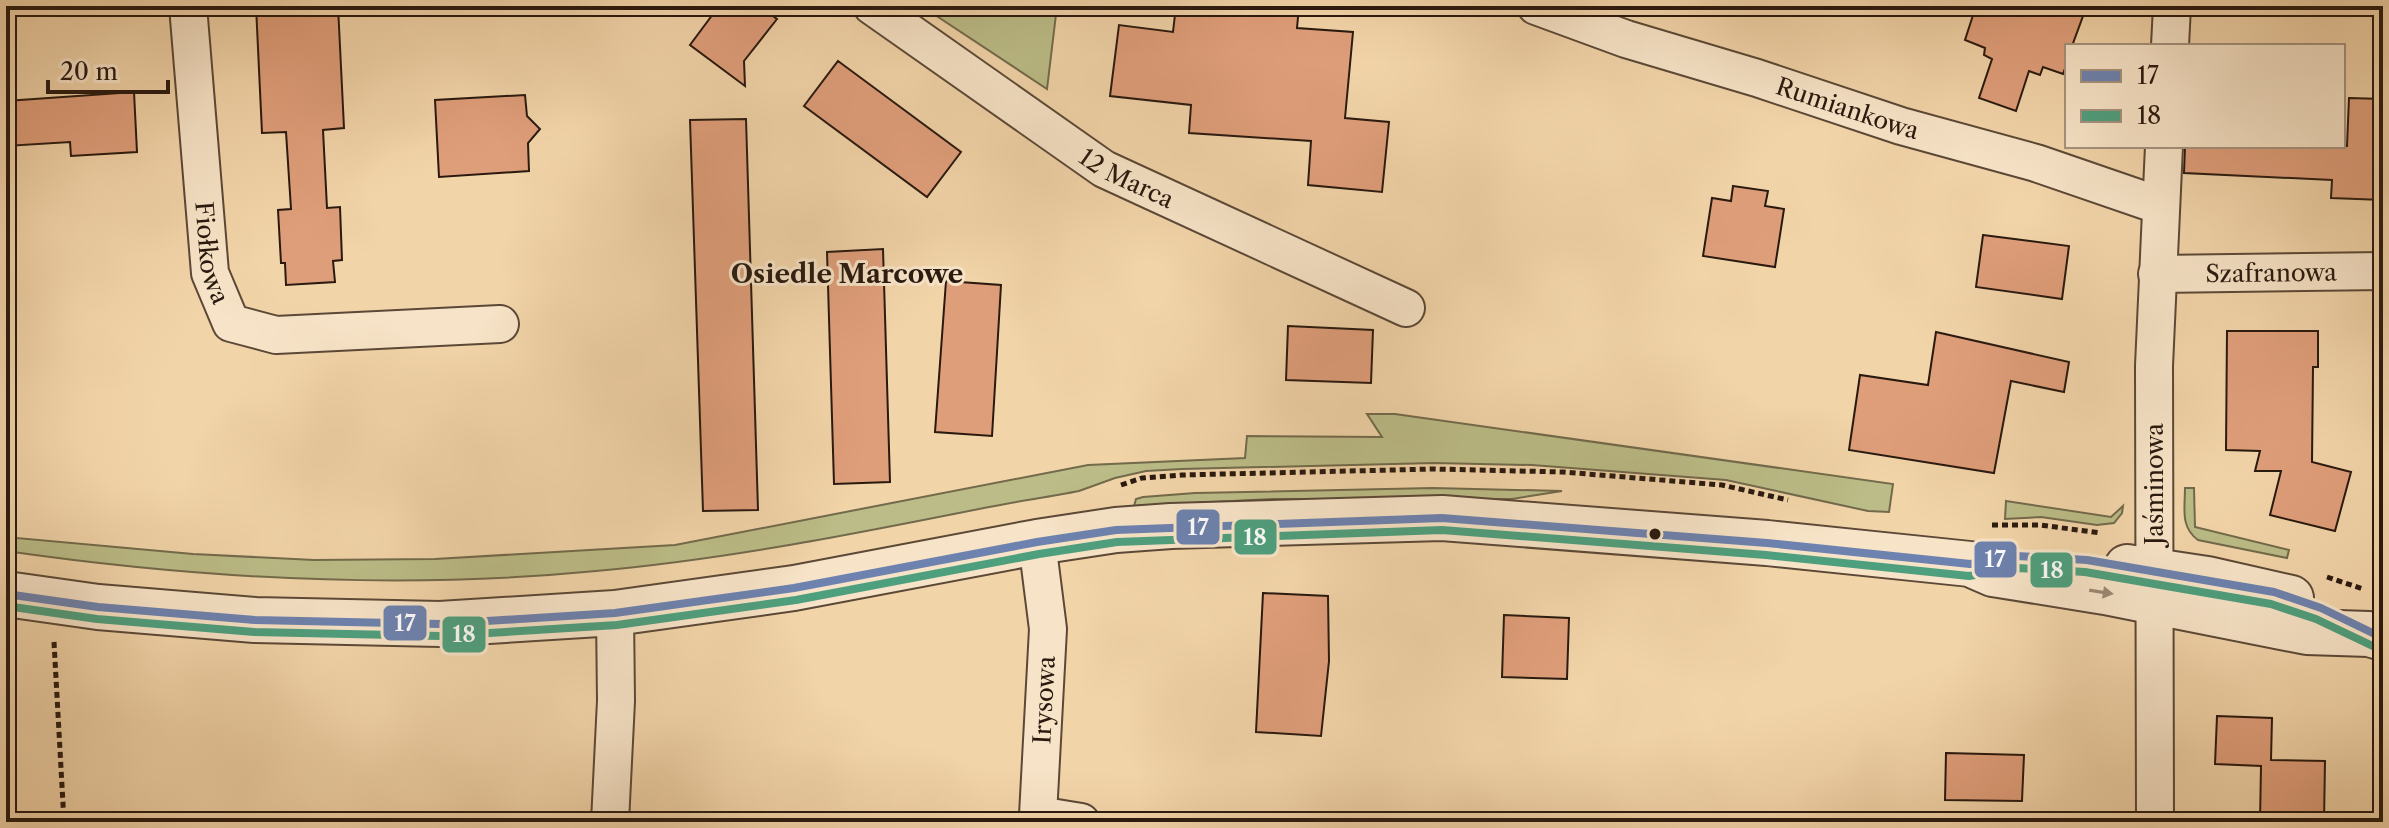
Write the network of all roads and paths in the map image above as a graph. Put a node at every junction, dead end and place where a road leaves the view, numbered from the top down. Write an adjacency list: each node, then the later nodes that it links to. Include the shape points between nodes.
1 (188, 6): 11 (street, Fiołkowa, via 210,273 231,323 276,335)
2 (872, 6): 10 (street, 12 Marca, via 1104,169)
3 (1536, 6): 7 (street, Rumiankowa, via 1626,39)
4 (2172, 6): 5 (street)
5 (2170, 44)
6 (2164, 148): 7 (street, Jaśminowa)
7 (2161, 206): 9 (street, Jaśminowa)
8 (2383, 271): 9 (street, Szafranowa)
9 (2157, 274): 13 (street, Jaśminowa)
10 (1406, 308)
11 (500, 324)
12 (1037, 542): 13 (street, via 1171,526 1442,518 1970,564 2042,554); 15 (street, via 794,588); 20 (street, Irysowa, via 1048,629 1038,815)
13 (2154, 586): 17 (street, via 2207,579 2315,605); 21 (street, Jaśminowa)
14 (6, 594): 15 (street, via 255,620 440,624)
15 (615, 613): 19 (street)
16 (54, 632): 18 (path)
17 (2376, 636)
18 (64, 822)
19 (610, 822)
20 (1081, 822)
21 (2155, 822)

